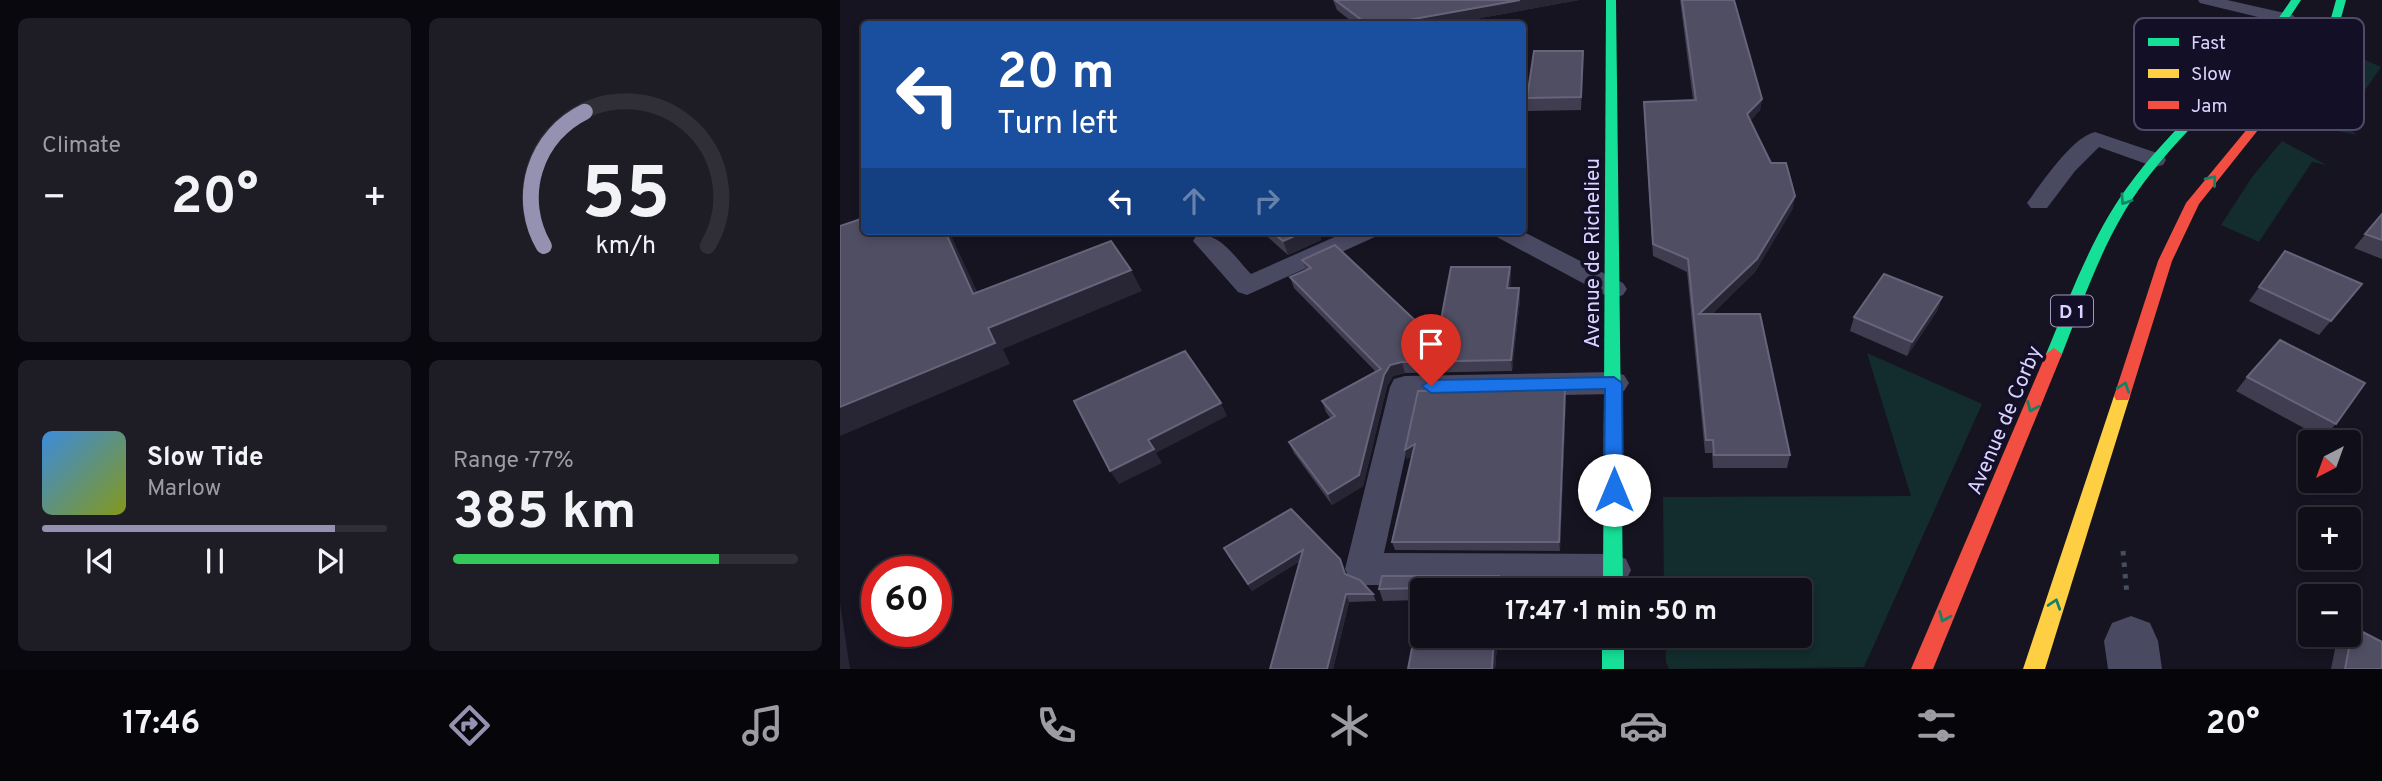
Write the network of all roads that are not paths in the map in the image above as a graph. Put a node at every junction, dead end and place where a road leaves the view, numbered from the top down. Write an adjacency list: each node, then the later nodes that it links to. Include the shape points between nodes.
1 (1611, 0): 15 (main road, Avenue de Richelieu)
2 (2206, 0): 5 (lane)
3 (2296, 0): 6 (main road, Avenue de Corby / D 1)
4 (2341, 0): 7 (main road, one-way to 4)
5 (2283, 18)
6 (2287, 18)
7 (2336, 18)
8 (2184, 130): 10 (main road, Avenue de Corby / D 1)
9 (2252, 130): 22 (main road, one-way to 9, via 2165,261 2193,203)
10 (2155, 160): 11 (lane, via 2095,138); 21 (main road, Avenue de Corby / D 1, one-way to 21, via 2124,200 2102,240)
11 (2039, 203)
12 (1359, 235): 14 (lane, via 1247,286)
13 (1512, 235): 15 (lane)
14 (1205, 241)
15 (1614, 289): 16 (main road, Avenue de Richelieu)
16 (1614, 383): 17 (lane, via 1405,387 1363,569); 18 (main road, Avenue de Richelieu)
17 (1568, 578)
18 (1613, 578)
19 (1613, 648): 20 (main road)
20 (1613, 669)
21 (1922, 669)
22 (2034, 669)

